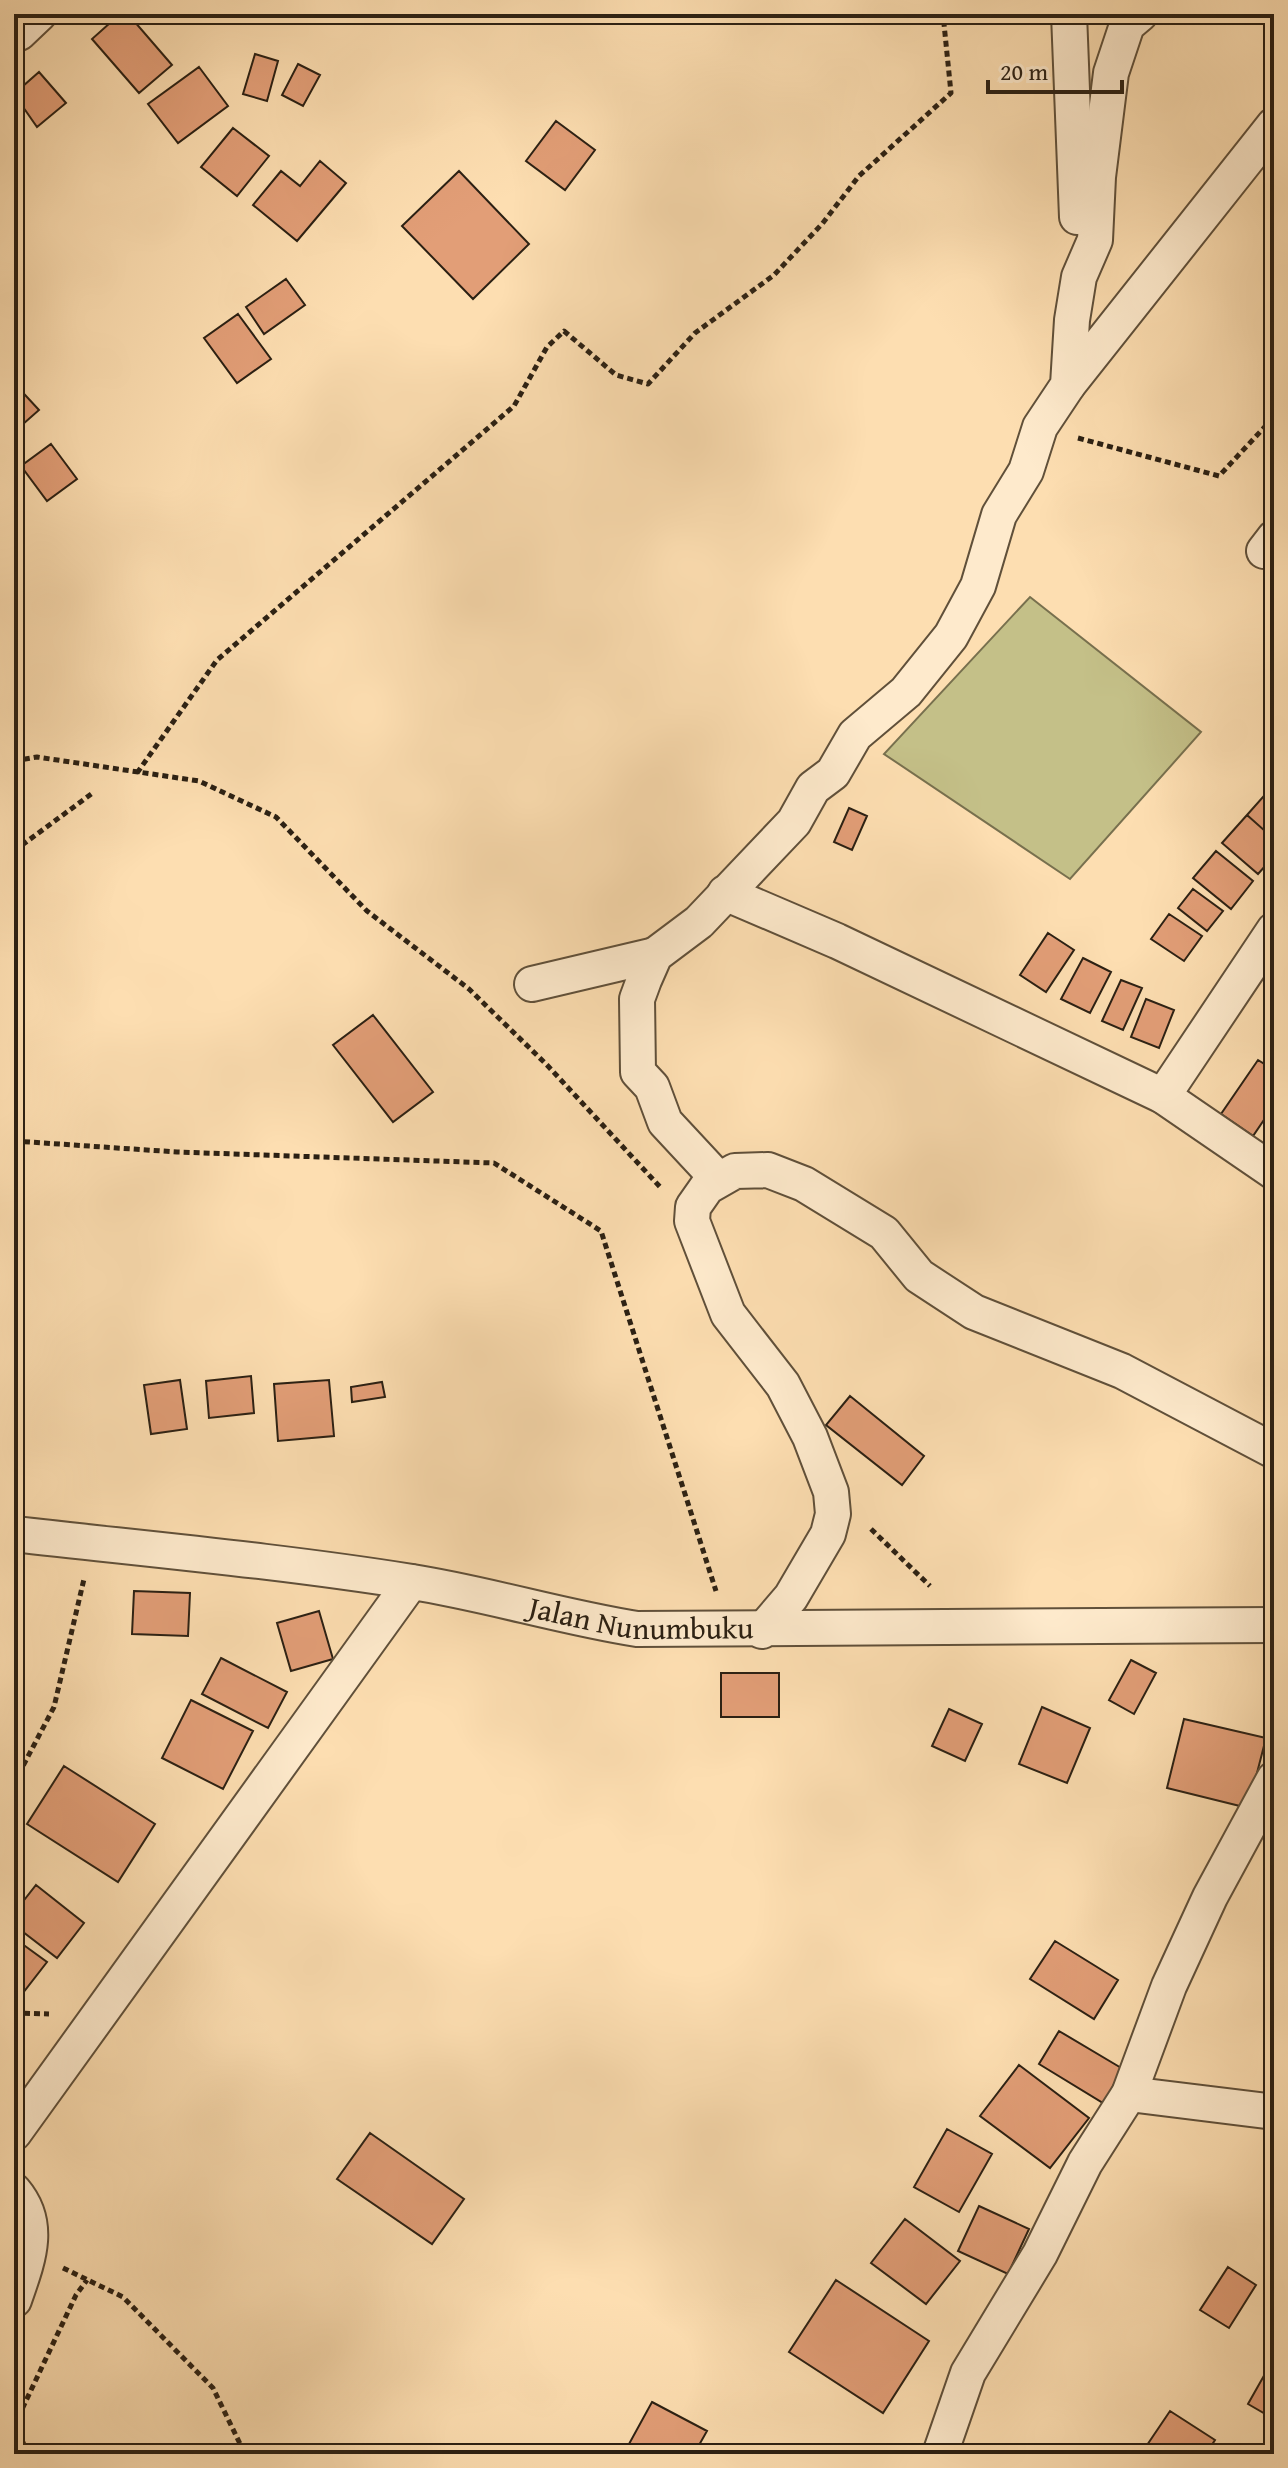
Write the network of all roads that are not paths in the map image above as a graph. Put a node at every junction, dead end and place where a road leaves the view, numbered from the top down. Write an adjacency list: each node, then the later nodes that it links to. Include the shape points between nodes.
1 (1069, 14): 4 (street)
2 (1140, 14): 4 (street, via 1127,25 1111,73 1095,240)
3 (1274, 125): 5 (street)
4 (1079, 277): 5 (street)
5 (1068, 385): 6 (street, via 1040,427 1026,471 999,515 978,586 951,636 906,692 855,735 794,822)
6 (725, 893): 8 (street, via 699,922); 10 (street)
7 (1274, 930): 10 (street)
8 (655, 955): 9 (street); 12 (street, via 637,999 638,1072 652,1087 665,1122)
9 (532, 984)
10 (1163, 1096): 11 (street)
11 (1274, 1172)
12 (718, 1179): 13 (street, via 751,1168 804,1184 884,1233 919,1276 974,1312 1122,1371); 17 (street, via 699,1197 692,1221 728,1314 783,1385 831,1492 828,1534 791,1597)
13 (1274, 1451)
14 (14, 1534): 15 (street, Jalan Nunumbuku)
15 (411, 1582): 17 (street, Jalan Nunumbuku, via 637,1629); 21 (street)
16 (1274, 1625): 17 (street, Jalan Nunumbuku)
17 (762, 1631)
18 (1274, 1779): 19 (street, via 1169,1986)
19 (1129, 2094): 20 (street); 24 (street, via 968,2373)
20 (1274, 2112)
21 (14, 2133)
22 (14, 2191): 23 (street, via 32,2230)
23 (14, 2300)
24 (940, 2454)

